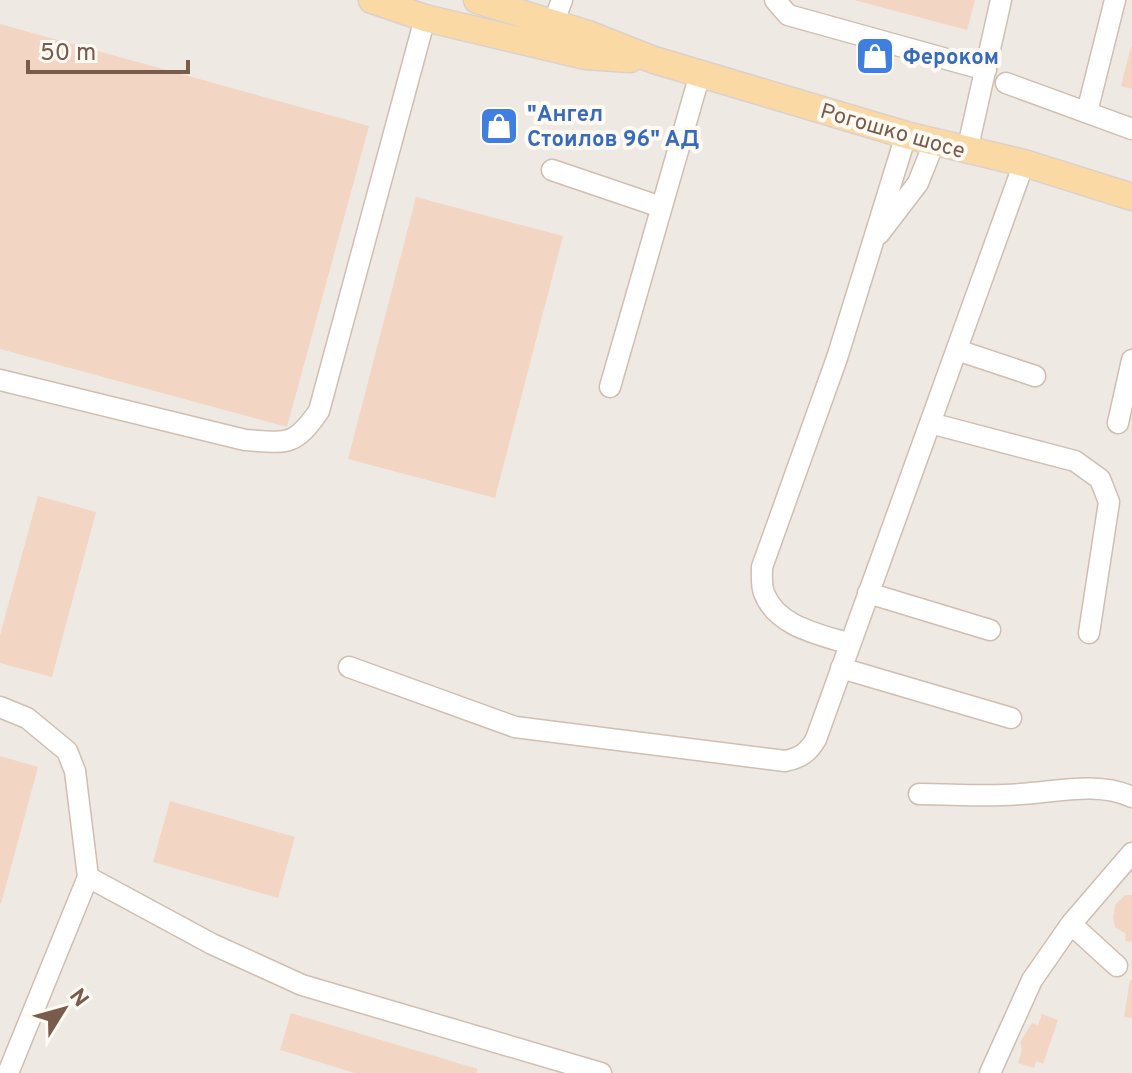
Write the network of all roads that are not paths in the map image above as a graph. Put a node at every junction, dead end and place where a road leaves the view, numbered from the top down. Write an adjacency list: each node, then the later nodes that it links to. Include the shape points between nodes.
1 (372, 0): 7 (main road, Рогошко шосе)
2 (477, 0): 6 (main road, Рогошко шосе)
3 (775, 0): 9 (street, via 788,15)
4 (1001, 0): 9 (street)
5 (1115, 0): 12 (street)
6 (558, 12): 8 (main road, Рогошко шосе, via 588,34)
7 (425, 18): 8 (main road, Рогошко шосе, via 585,56); 25 (street, via 319,411 302,435 281,442 245,440)
8 (654, 60): 10 (main road, Рогошко шосе)
9 (986, 70): 16 (street)
10 (700, 74): 14 (main road, Рогошко шосе); 20 (street)
11 (1006, 83): 12 (street)
12 (1087, 112): 13 (street)
13 (1132, 129)
14 (906, 135): 15 (main road, Рогошко шосе); 21 (street)
15 (934, 143): 16 (main road, Рогошко шосе); 21 (street, via 918,183)
16 (967, 151): 17 (main road, Рогошко шосе)
17 (1024, 163): 19 (main road, Рогошко шосе); 22 (street)
18 (552, 170): 20 (street)
19 (1132, 197)
20 (661, 207): 26 (street)
21 (873, 242): 32 (street, via 762,567 762,591 773,610 796,626)
22 (957, 350): 24 (street); 27 (street)
23 (1132, 360): 28 (street)
24 (1035, 376)
25 (0, 380)
26 (610, 387)
27 (930, 423): 29 (street); 31 (street, via 1075,461 1100,479 1109,502)
28 (1118, 423)
29 (868, 593): 30 (street); 32 (street)
30 (990, 630)
31 (1089, 633)
32 (850, 644): 34 (street)
33 (349, 667): 34 (street, via 515,727 785,761 808,752 816,739)
34 (841, 668): 36 (street)
35 (0, 707): 40 (street, via 27,718 67,751 75,771)
36 (1011, 718)
37 (919, 794): 38 (street, via 1018,795 1078,789)
38 (1132, 797)
39 (1132, 853): 41 (street)
40 (88, 877): 43 (street); 44 (street, via 302,985)
41 (1071, 924): 42 (street); 45 (street, via 1032,980)
42 (1117, 966)
43 (8, 1073)
44 (601, 1073)
45 (990, 1073)

